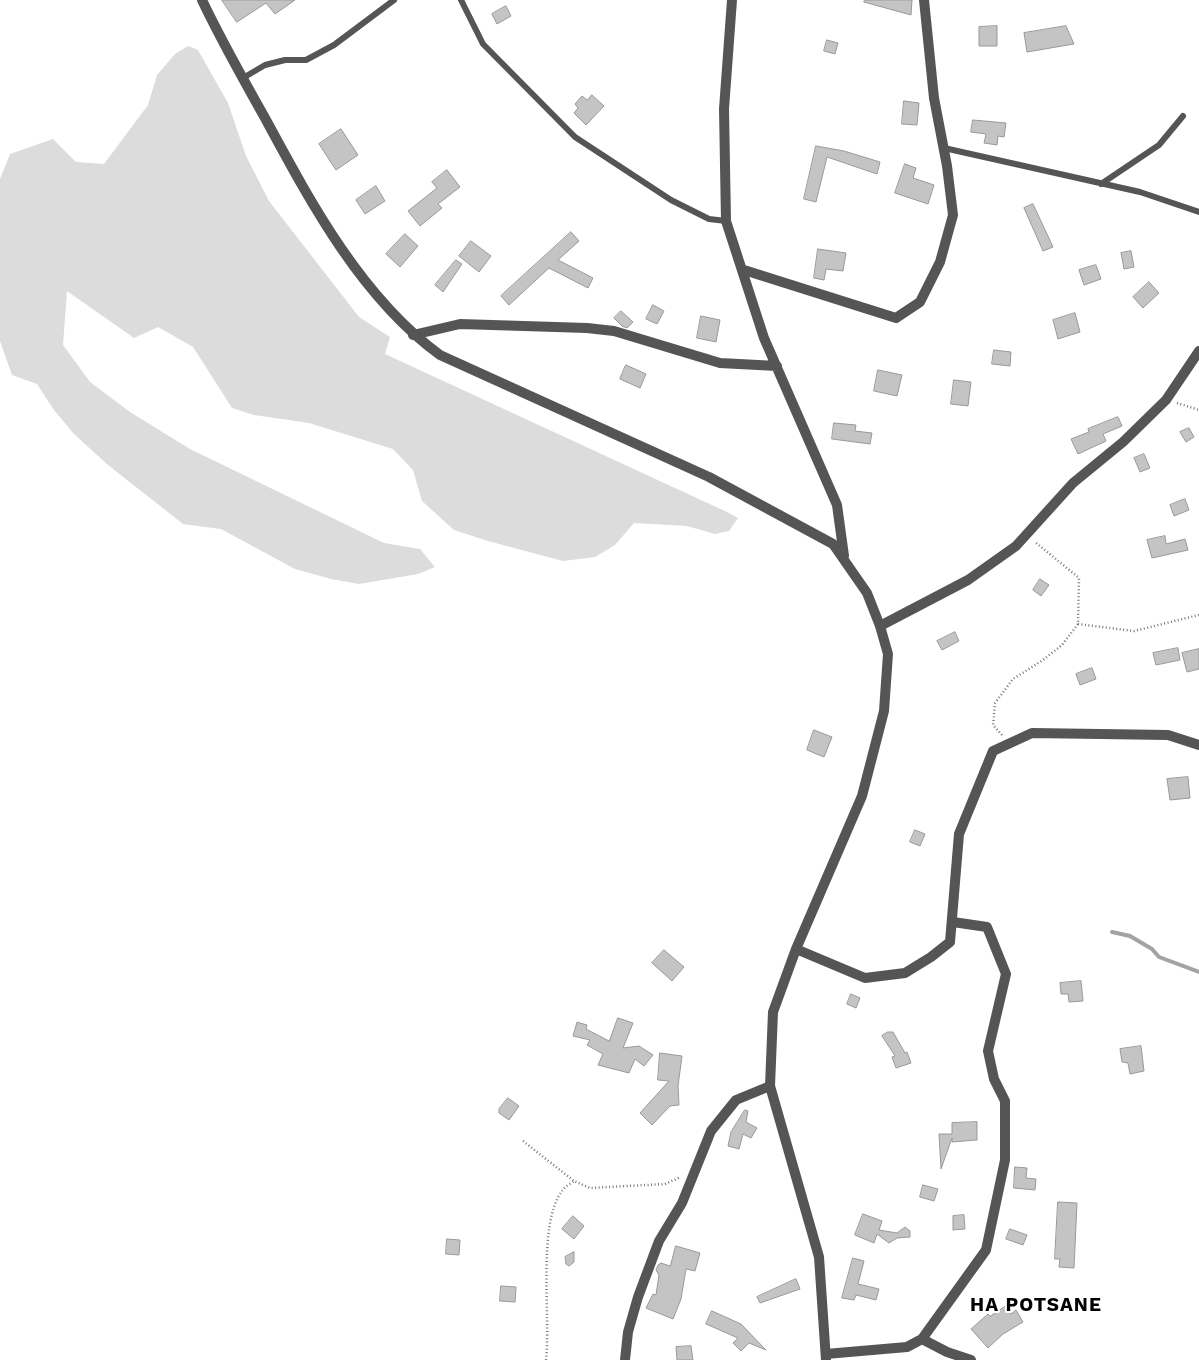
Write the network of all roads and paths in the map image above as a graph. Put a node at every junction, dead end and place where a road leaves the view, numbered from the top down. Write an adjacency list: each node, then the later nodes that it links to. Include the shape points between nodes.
1 (202, 0): 6 (street)
2 (394, 0): 6 (lane, via 334,45 306,60 285,60 265,65)
3 (461, 0): 11 (lane, via 483,44 575,137 671,200 709,219)
4 (732, 0): 11 (street, via 724,109)
5 (924, 0): 8 (street, via 934,98)
6 (243, 78): 13 (street, via 321,217 367,282)
7 (1183, 116): 9 (lane, via 1159,145)
8 (944, 148): 9 (lane); 12 (street, via 953,215 940,262 920,302 896,318)
9 (1101, 184): 10 (lane, via 1140,192)
10 (1199, 212)
11 (726, 221): 12 (street)
12 (744, 270): 15 (street, via 764,338)
13 (413, 335): 15 (street, via 460,324 605,330 720,363); 19 (street, via 440,355 709,477 833,544)
14 (1199, 351): 16 (street)
15 (777, 366): 19 (street, via 837,505)
16 (1166, 400): 17 (path); 18 (street, via 1123,442 1073,483)
17 (1199, 410)
18 (1026, 535): 21 (path, via 1079,578); 22 (street, via 1016,546 968,580)
19 (844, 557): 22 (street, via 867,592)
20 (1199, 615): 21 (path, via 1134,631)
21 (1078, 624): 23 (path, via 1062,645 1013,679 995,703 993,725)
22 (880, 626): 26 (street, via 888,654 884,711 862,796)
23 (1010, 744): 24 (street, via 1032,733 1168,735); 25 (street, via 993,752 959,834)
24 (1199, 745)
25 (953, 922): 26 (street, via 950,942 905,973 865,978); 31 (street, via 987,926 1006,974 988,1050 994,1079 1004,1101 1005,1160 986,1250)
26 (796, 949): 27 (street, via 773,1012)
27 (770, 1086): 29 (street, via 736,1100 711,1131); 32 (street, via 819,1257)
28 (523, 1141): 30 (path)
29 (694, 1171): 30 (path, via 665,1184 590,1188); 34 (street, via 682,1203 659,1241 638,1297 628,1332)
30 (574, 1181): 33 (path, via 562,1191 550,1226)
31 (922, 1339): 32 (street, via 907,1347); 35 (street)
32 (826, 1357)
33 (546, 1360)
34 (625, 1360)
35 (971, 1360)

